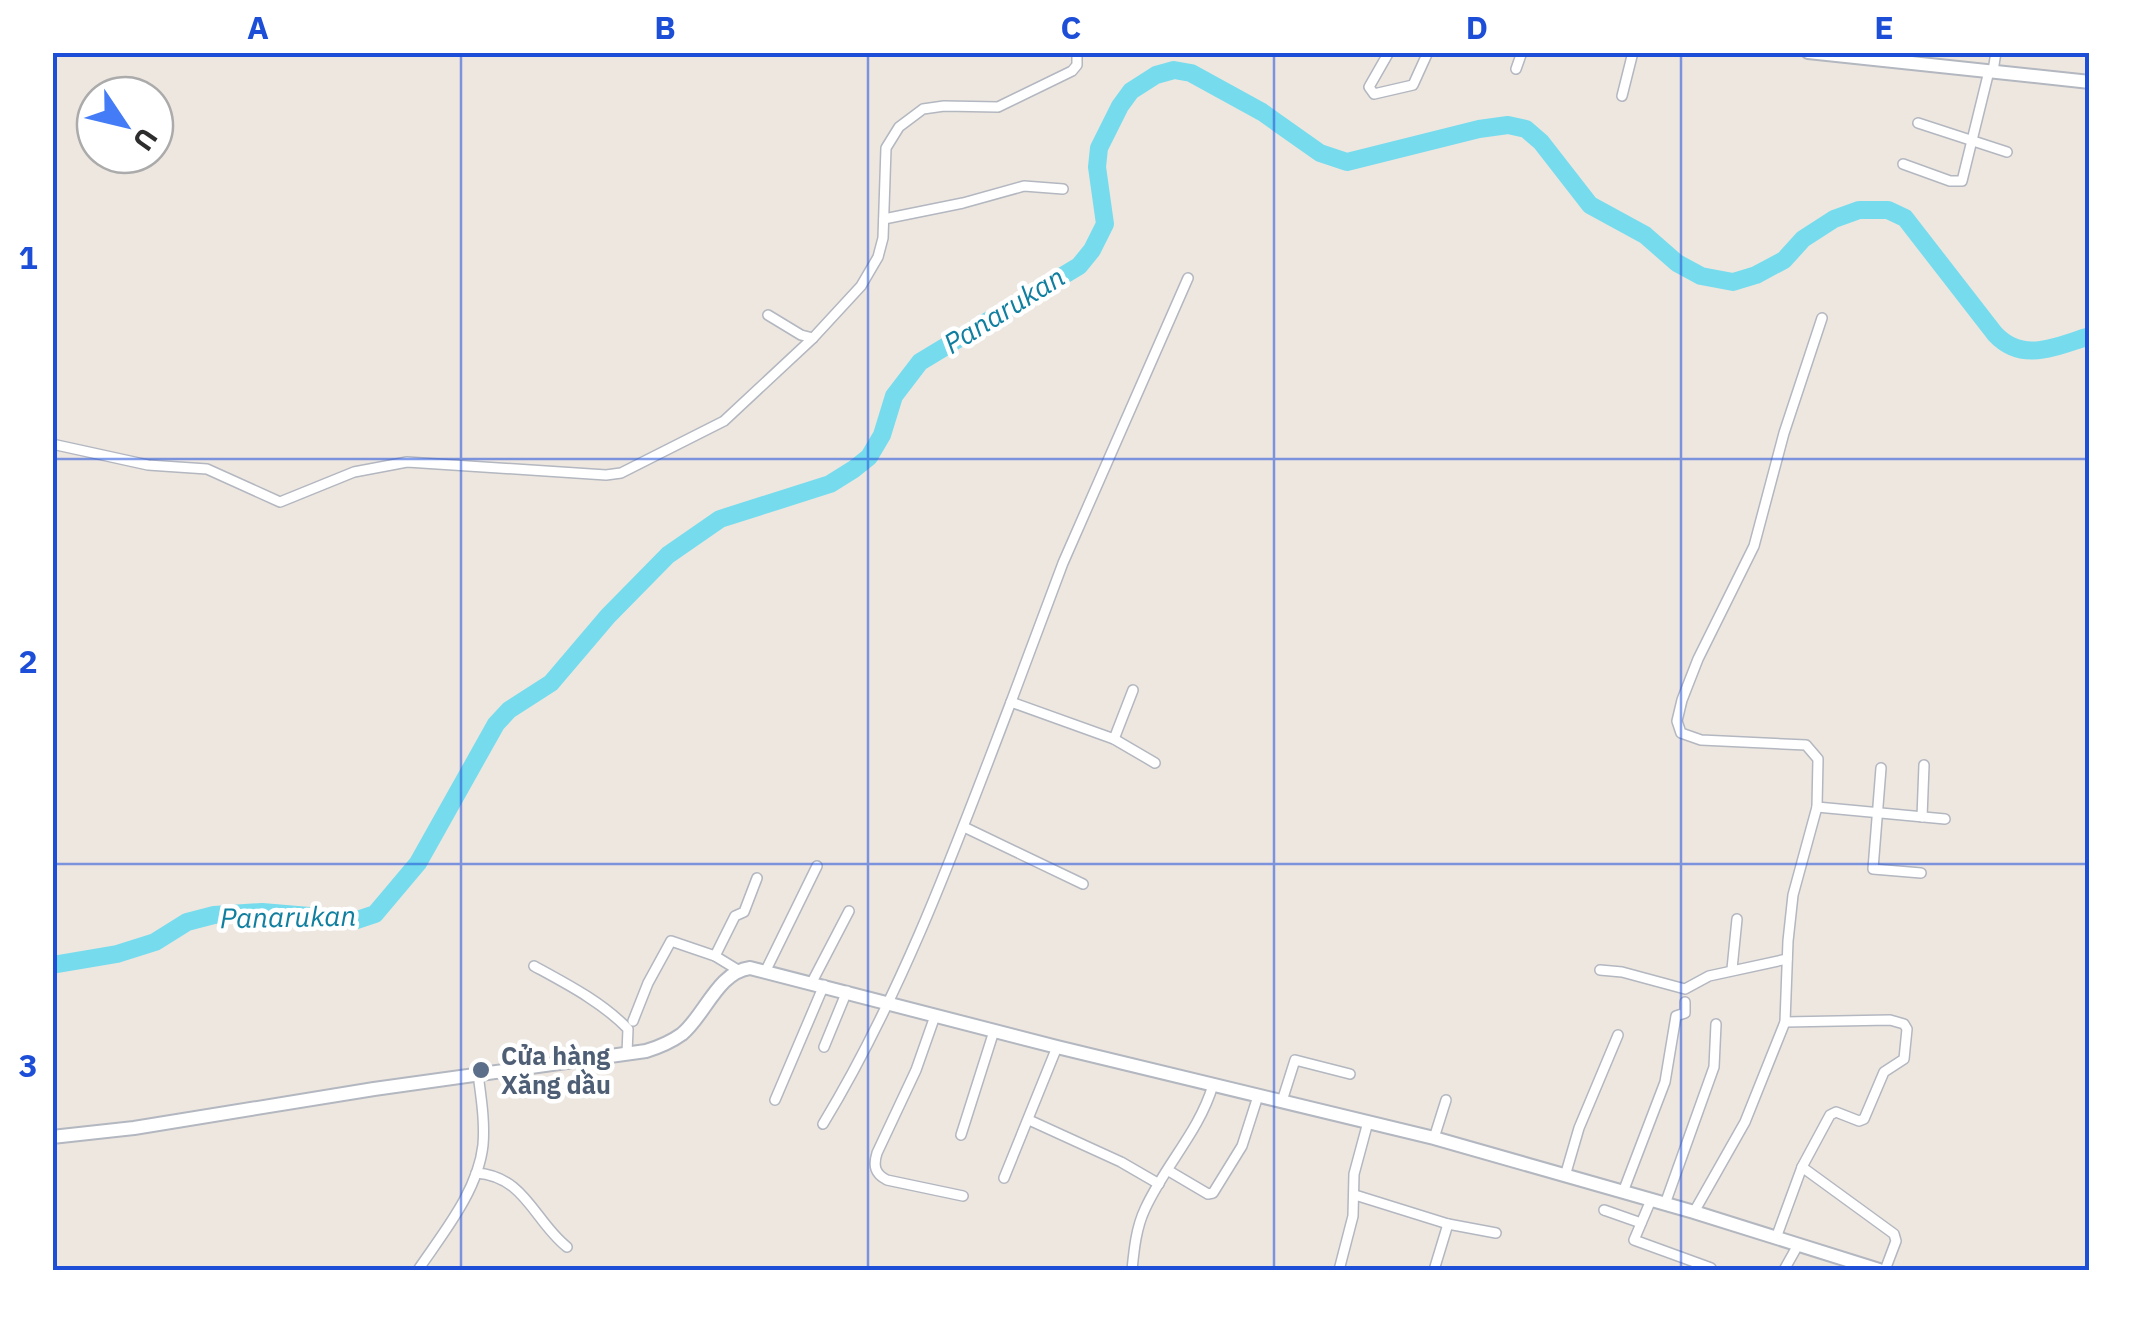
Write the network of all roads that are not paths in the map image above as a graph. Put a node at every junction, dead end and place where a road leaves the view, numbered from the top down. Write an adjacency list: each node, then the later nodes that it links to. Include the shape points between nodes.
1 (1077, 52): 18 (street, via 1072,72 998,106 934,106 904,122 886,148)
2 (1389, 52): 3 (street, via 1369,87 1374,94 1413,86)
3 (1428, 52)
4 (1522, 52): 9 (street)
5 (1633, 52): 12 (street)
6 (1808, 52): 8 (street)
7 (1996, 52): 10 (street)
8 (1893, 57): 10 (street)
9 (1516, 68)
10 (1991, 71): 11 (street); 14 (street)
11 (2090, 82)
12 (1622, 96)
13 (1918, 123): 14 (street)
14 (1974, 140): 15 (street); 16 (street, via 1959,183)
15 (2007, 152)
16 (1903, 164)
17 (1063, 189): 18 (street, via 1024,186)
18 (884, 219): 22 (street, via 881,248 868,275)
19 (1188, 278): 25 (street, via 1063,562)
20 (768, 314): 22 (street)
21 (1822, 318): 30 (street, via 1754,546 1698,659 1677,722 1681,732 1701,740 1806,744 1818,758)
22 (813, 338): 23 (street, via 724,421 612,474 407,462 354,472 280,502 207,469 148,465)
23 (52, 444)
24 (1133, 690): 26 (street)
25 (1010, 702): 26 (street); 34 (street)
26 (1114, 739): 27 (street)
27 (1155, 762)
28 (1924, 764): 32 (street)
29 (1881, 768): 31 (street)
30 (1817, 807): 31 (street); 42 (street, via 1793,896)
31 (1880, 813): 32 (street); 36 (street, via 1873,870)
32 (1922, 817): 33 (street)
33 (1945, 819)
34 (964, 827): 38 (street); 50 (street)
35 (816, 866): 45 (street)
36 (1920, 874)
37 (757, 878): 41 (street)
38 (1083, 884)
39 (849, 911): 48 (street)
40 (1737, 919): 47 (street)
41 (715, 956): 44 (street); 53 (street, via 670,942)
42 (1787, 959): 47 (street); 54 (street)
43 (534, 966): 60 (street, via 621,1022 628,1029)
44 (738, 970): 45 (street); 60 (street, via 680,1036)
45 (766, 970): 48 (street)
46 (1600, 970): 47 (street, via 1685,989)
47 (1732, 970)
48 (818, 983): 49 (street); 65 (street)
49 (847, 992): 50 (street); 58 (street)
50 (887, 1002): 52 (street); 70 (street)
51 (1685, 1002): 80 (street, via 1659,1100)
52 (935, 1016): 56 (street); 82 (street, via 875,1167 887,1180)
53 (633, 1020)
54 (1785, 1022): 74 (street, via 1890,1020 1907,1029 1904,1059 1884,1072 1864,1119 1832,1112); 86 (street, via 1745,1122)
55 (1716, 1024): 84 (street, via 1714,1067)
56 (994, 1031): 59 (street); 71 (street)
57 (1618, 1035): 77 (street)
58 (824, 1047)
59 (1057, 1047): 63 (street); 68 (street)
60 (627, 1054): 61 (street)
61 (478, 1074): 72 (street); 76 (street, via 484,1131)
62 (1350, 1074): 67 (street, via 1295,1060)
63 (1214, 1085): 64 (street); 75 (street)
64 (1258, 1096): 67 (street); 75 (street, via 1242,1146 1213,1193)
65 (775, 1100)
66 (1446, 1100): 73 (street)
67 (1282, 1101): 69 (street)
68 (1029, 1120): 78 (street); 79 (street)
69 (1368, 1122): 73 (street); 81 (street)
70 (823, 1124)
71 (961, 1135)
72 (52, 1137)
73 (1434, 1138): 77 (street)
74 (1802, 1167): 90 (street); 100 (street, via 1894,1234)
75 (1169, 1171): 79 (street)
76 (476, 1173): 92 (street, via 514,1186); 95 (street)
77 (1564, 1176): 80 (street)
78 (1004, 1178)
79 (1159, 1184): 96 (street, via 1141,1219)
80 (1623, 1192): 83 (street)
81 (1355, 1195): 87 (street); 97 (street)
82 (962, 1196)
83 (1651, 1200): 84 (street); 88 (street)
84 (1666, 1204): 86 (street)
85 (1604, 1210): 88 (street)
86 (1694, 1212): 90 (street)
87 (1448, 1224): 89 (street); 98 (street)
88 (1641, 1224): 94 (street, via 1634,1240)
89 (1496, 1233)
90 (1776, 1238): 91 (street)
91 (1798, 1245): 93 (street); 99 (street)
92 (567, 1247)
93 (1849, 1266): 100 (street)
94 (1711, 1268)
95 (418, 1270)
96 (1132, 1270)
97 (1339, 1270)
98 (1434, 1270)
99 (1784, 1270)
100 (1882, 1270)

